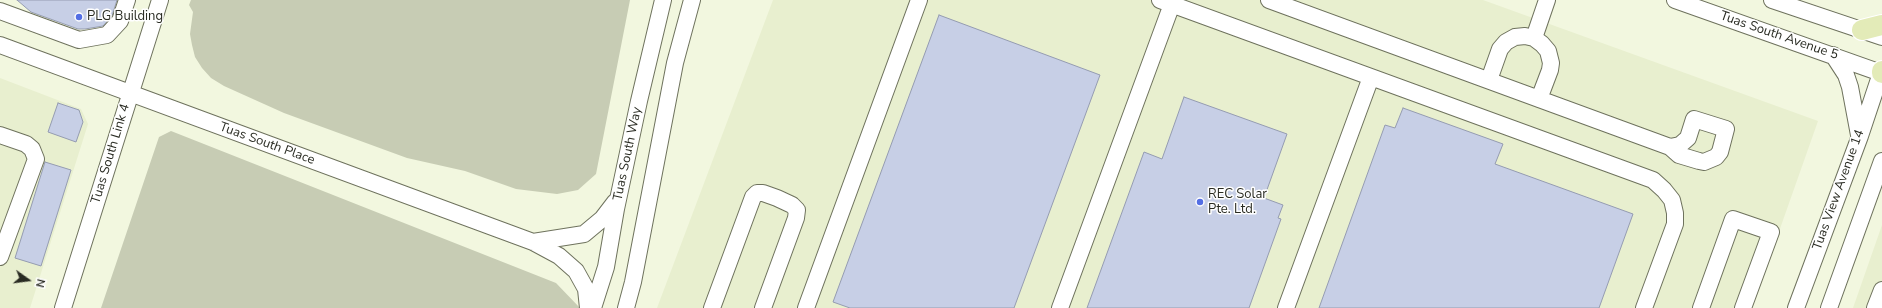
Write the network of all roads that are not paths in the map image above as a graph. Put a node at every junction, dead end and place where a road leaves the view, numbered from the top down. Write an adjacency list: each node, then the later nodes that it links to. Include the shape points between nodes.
1 (127, 0): 12 (street, via 120,22 107,35 79,40)
2 (160, 0): 22 (street, Tuas South Link 4)
3 (663, 0): 28 (street, Tuas South Way)
4 (692, 0): 35 (street, via 675,63)
5 (919, 0): 38 (street)
6 (1270, 0): 11 (street)
7 (1546, 0): 16 (street)
8 (1675, 0): 18 (street, Tuas South Avenue 5)
9 (1772, 0): 14 (street)
10 (1166, 2): 20 (street); 39 (street)
11 (1289, 3): 21 (street)
12 (0, 11)
13 (1882, 25): 14 (main road)
14 (1862, 30): 15 (street)
15 (1882, 37)
16 (1534, 38): 21 (street, via 1520,37 1506,42 1500,49); 23 (street, via 1548,51 1550,63 1550,70)
17 (0, 45): 22 (street, Tuas South Place)
18 (1833, 55): 19 (street, Tuas South Avenue 5); 25 (street, via 1846,75 1850,87)
19 (1882, 72): 25 (street, Tuas View Avenue 14)
20 (1372, 77): 40 (street); 41 (street, via 1653,180 1672,200 1675,224)
21 (1489, 80): 23 (street)
22 (130, 94): 29 (street, Tuas South Place); 32 (street, Tuas South Link 4)
23 (1539, 99): 26 (street)
24 (0, 135): 30 (street, via 26,144 32,149 36,159)
25 (1860, 136): 44 (street, Tuas View Avenue 14)
26 (1670, 147)
27 (1882, 161): 45 (street)
28 (619, 196): 29 (street, Tuas South Place, via 602,220 584,234); 34 (street, Tuas South Way, via 606,267)
29 (533, 242): 33 (street, Tuas South Place, via 559,256 576,271 586,290)
30 (0, 257)
31 (1882, 290): 46 (street)
32 (63, 308)
33 (588, 308)
34 (593, 308)
35 (626, 308)
36 (712, 308): 37 (street, via 753,197 757,193 763,193 792,205 797,210)
37 (763, 308)
38 (806, 308)
39 (1060, 308)
40 (1286, 308)
41 (1644, 308)
42 (1701, 308): 43 (street, via 1732,219 1771,232)
43 (1743, 308)
44 (1796, 308)
45 (1829, 308)
46 (1875, 308)

